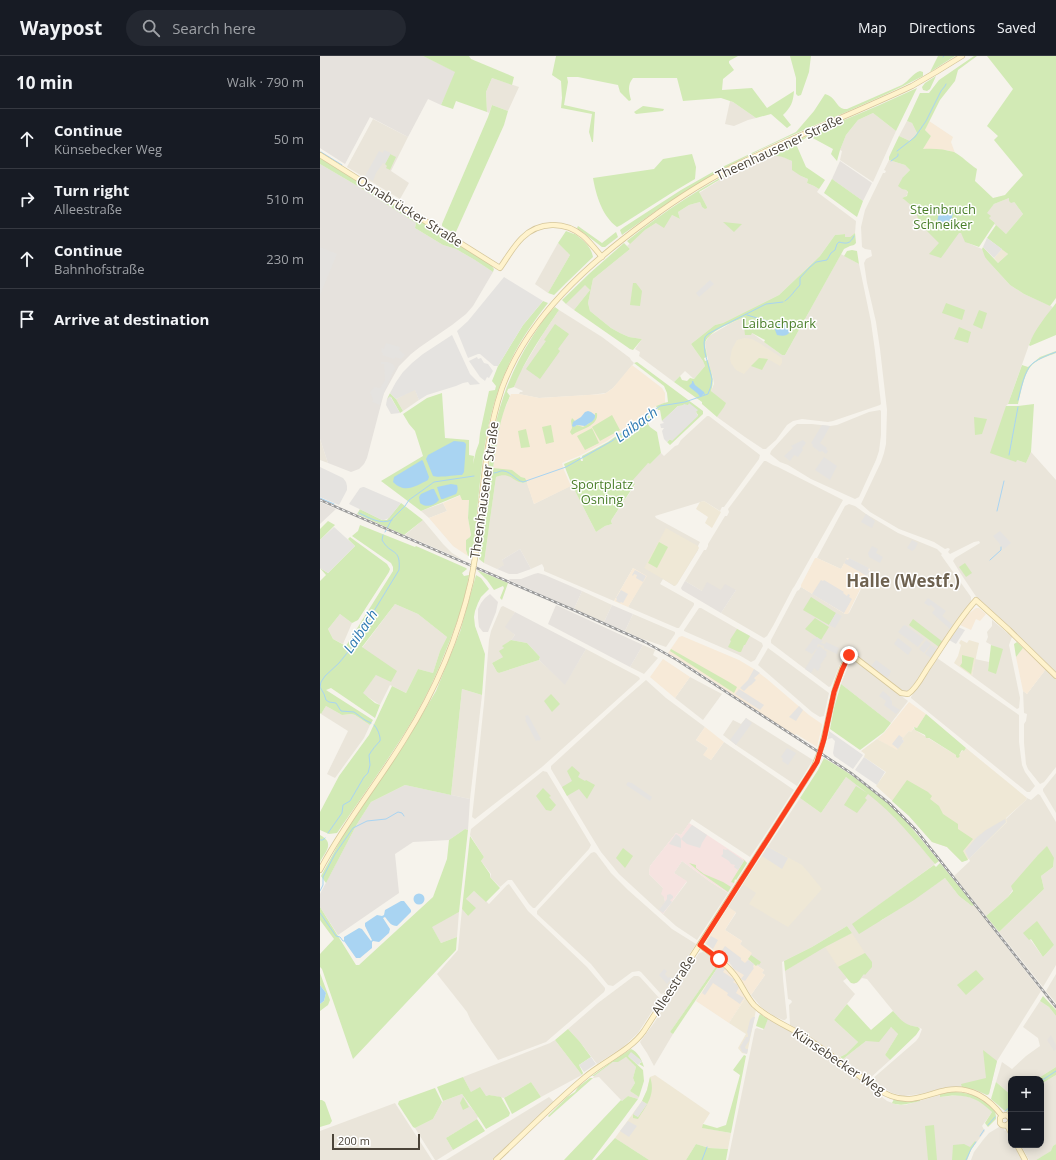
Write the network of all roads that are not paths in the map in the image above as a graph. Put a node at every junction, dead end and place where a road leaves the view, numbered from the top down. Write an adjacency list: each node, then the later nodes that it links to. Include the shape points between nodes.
1 (962, 56): 3 (main road, Theenhausener Straße, via 912,86 744,161 666,207)
2 (320, 155): 3 (main road, Osnabrücker Straße, via 500,268 522,237 536,228 551,225 560,225 576,231 588,240)
3 (602, 257): 5 (main road, Theenhausener Straße, bridge, via 548,309 515,359 492,422 476,552 460,624 422,711 338,838)
4 (1056, 676): 6 (main road, Alleestraße, via 976,600 912,691 906,695 849,655 834,692 820,753 812,770)
5 (320, 870)
6 (700, 945): 7 (main road, Künsebecker Weg, via 728,966 753,1004 760,1010 795,1030 882,1092 908,1100 948,1090 970,1092 987,1100); 10 (main road, Alleestraße, via 640,1037 585,1077)
7 (1002, 1116): 8 (main road, via 1000,1123); 8 (main road, via 1010,1118)
8 (1007, 1125)
9 (1019, 1148): 11 (main road)
10 (496, 1160)
11 (1025, 1160)

